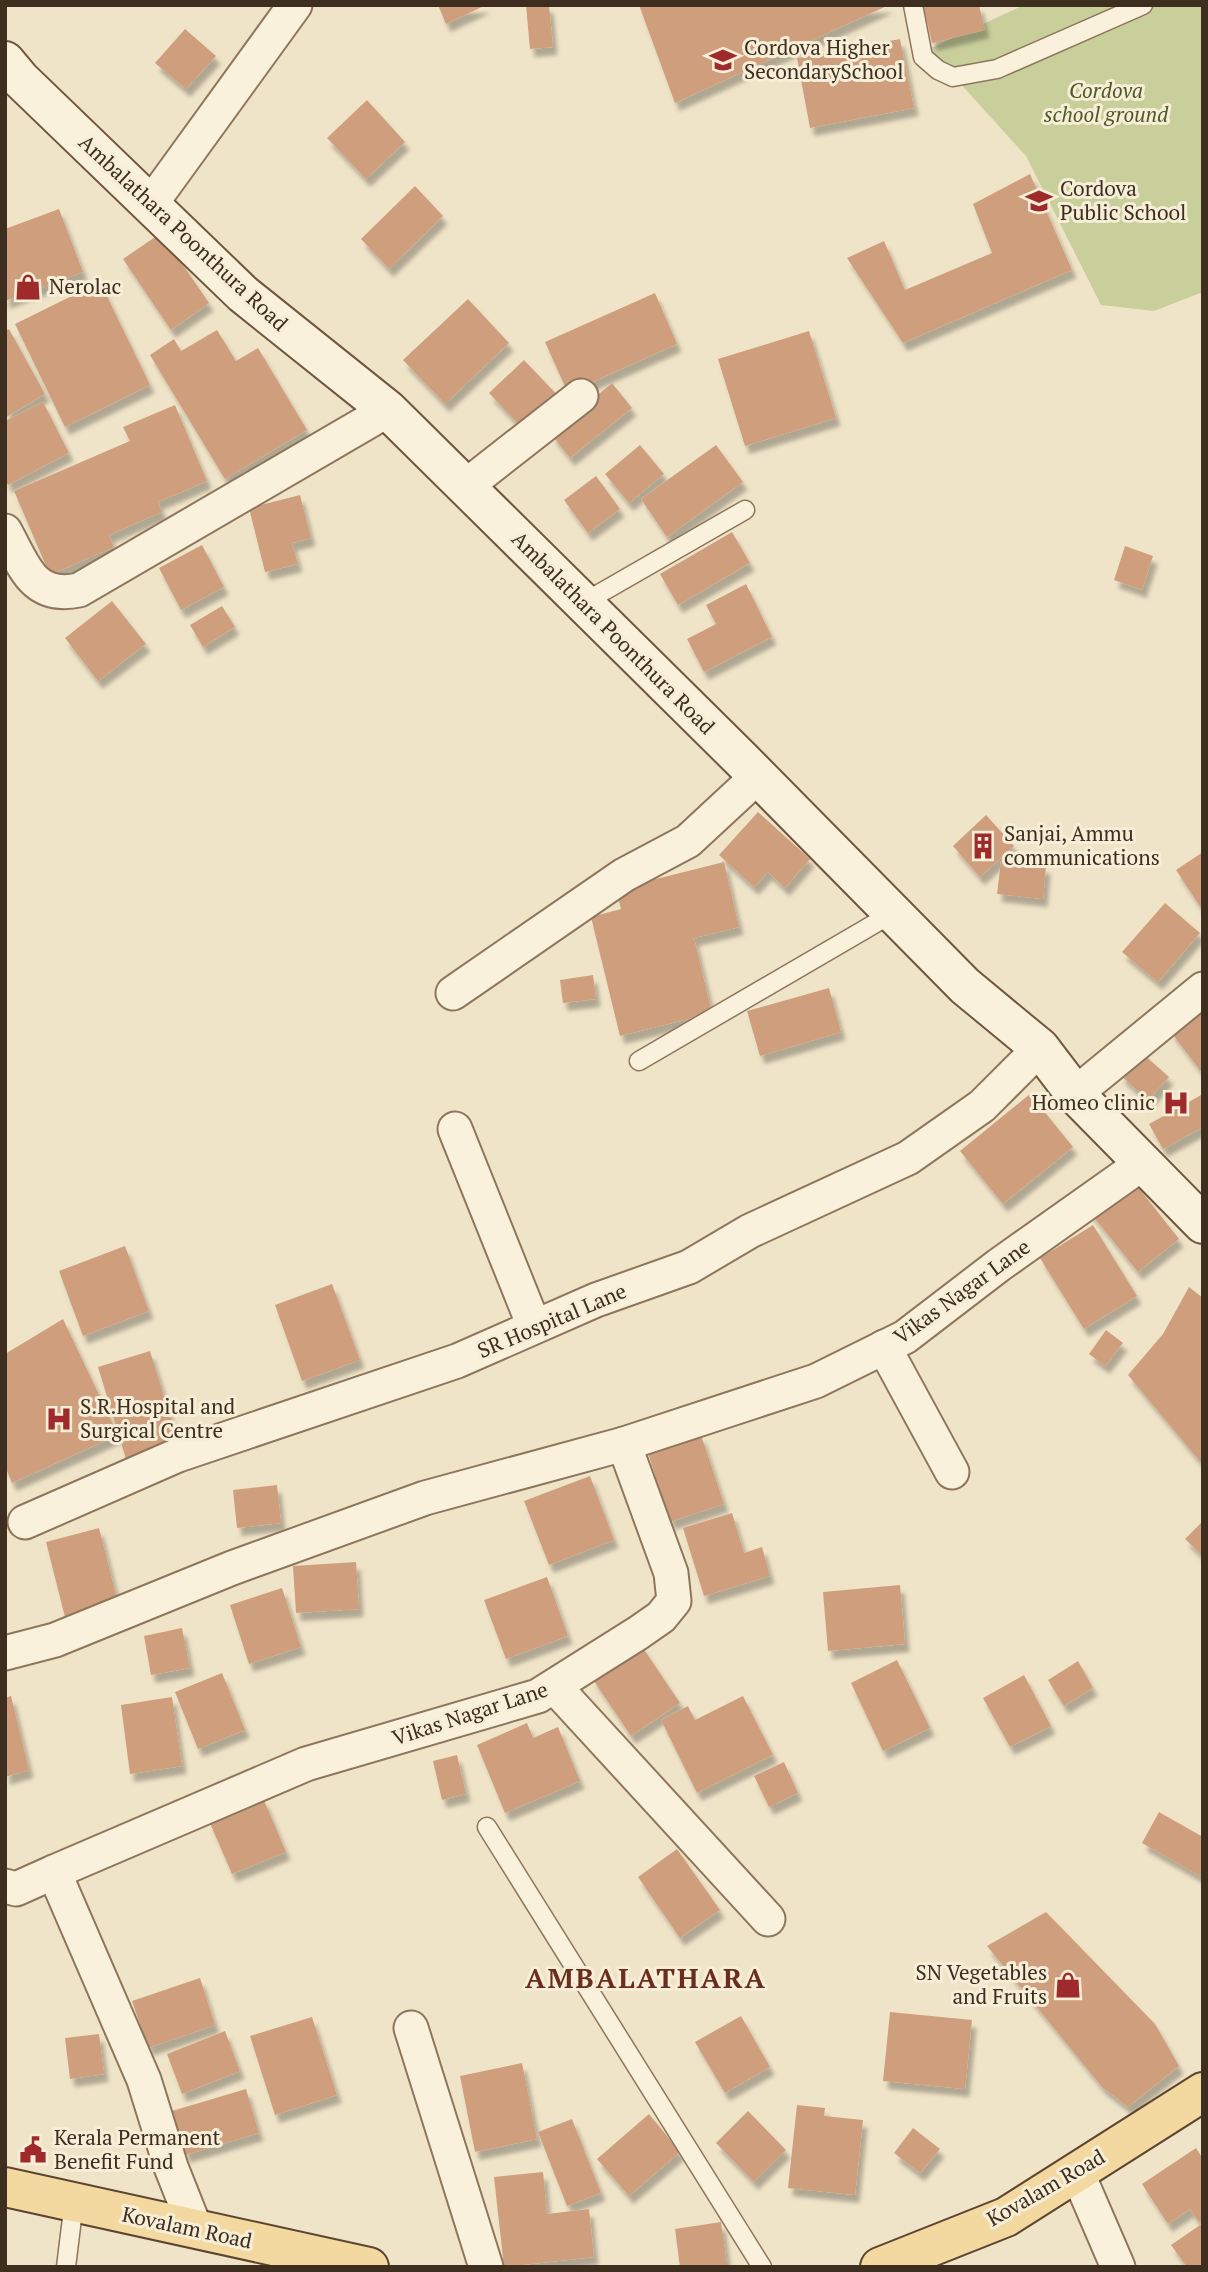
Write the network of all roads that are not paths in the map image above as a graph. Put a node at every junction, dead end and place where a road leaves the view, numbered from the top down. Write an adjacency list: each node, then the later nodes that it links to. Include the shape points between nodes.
1 (295, 5): 5 (street)
2 (913, 5): 3 (lane, via 923,57 953,77 997,69)
3 (1143, 5)
4 (10, 77): 5 (main road, Ambalathara Poonthura Road)
5 (150, 205): 7 (main road, Ambalathara Poonthura Road, via 243,294)
6 (580, 396): 8 (street)
7 (388, 410): 8 (main road, Ambalathara Poonthura Road); 10 (street, via 79,590 61,594 30,577)
8 (466, 486): 11 (main road, Ambalathara Poonthura Road)
9 (746, 510): 11 (lane)
10 (5, 531)
11 (583, 603): 12 (main road, Ambalathara Poonthura Road)
12 (758, 776): 13 (main road, Ambalathara Poonthura Road); 15 (street, via 688,841 624,875)
13 (893, 913): 16 (main road, Ambalathara Poonthura Road, via 965,986); 17 (lane)
14 (1203, 989): 18 (street)
15 (453, 993)
16 (1040, 1048): 18 (main road, Ambalathara Poonthura Road); 22 (street, SR Hospital Lane, via 982,1106 908,1158 750,1231 689,1267)
17 (639, 1061)
18 (1075, 1094): 20 (main road, Ambalathara Poonthura Road)
19 (455, 1129): 22 (street)
20 (1143, 1163): 21 (main road, Ambalathara Poonthura Road); 23 (street, Vikas Nagar Lane, via 905,1337)
21 (1203, 1224)
22 (534, 1326): 26 (street, SR Hospital Lane, via 457,1361 178,1455)
23 (884, 1347): 24 (street, Vikas Nagar Lane, via 816,1381); 25 (street)
24 (624, 1444): 27 (street, via 425,1498 232,1568 55,1640); 28 (street, Vikas Nagar Lane, via 671,1573 674,1601 661,1617)
25 (953, 1472)
26 (25, 1522)
27 (5, 1653)
28 (555, 1687): 30 (street, Vikas Nagar Lane, via 538,1696 306,1764); 32 (street)
29 (487, 1827): 42 (lane)
30 (54, 1872): 31 (street, Vikas Nagar Lane, via 16,1889); 38 (street, via 144,2080)
31 (5, 1885)
32 (768, 1919)
33 (411, 2028): 41 (street)
34 (1203, 2092): 35 (main road, Kovalam Road)
35 (1077, 2172): 43 (main road, Kovalam Road, via 1006,2217); 44 (street)
36 (5, 2187): 37 (main road, Kovalam Road)
37 (74, 2202): 38 (main road, Kovalam Road); 39 (lane)
38 (196, 2230): 40 (main road, Kovalam Road)
39 (66, 2267)
40 (369, 2267)
41 (486, 2267)
42 (762, 2267)
43 (880, 2267)
44 (1118, 2267)

